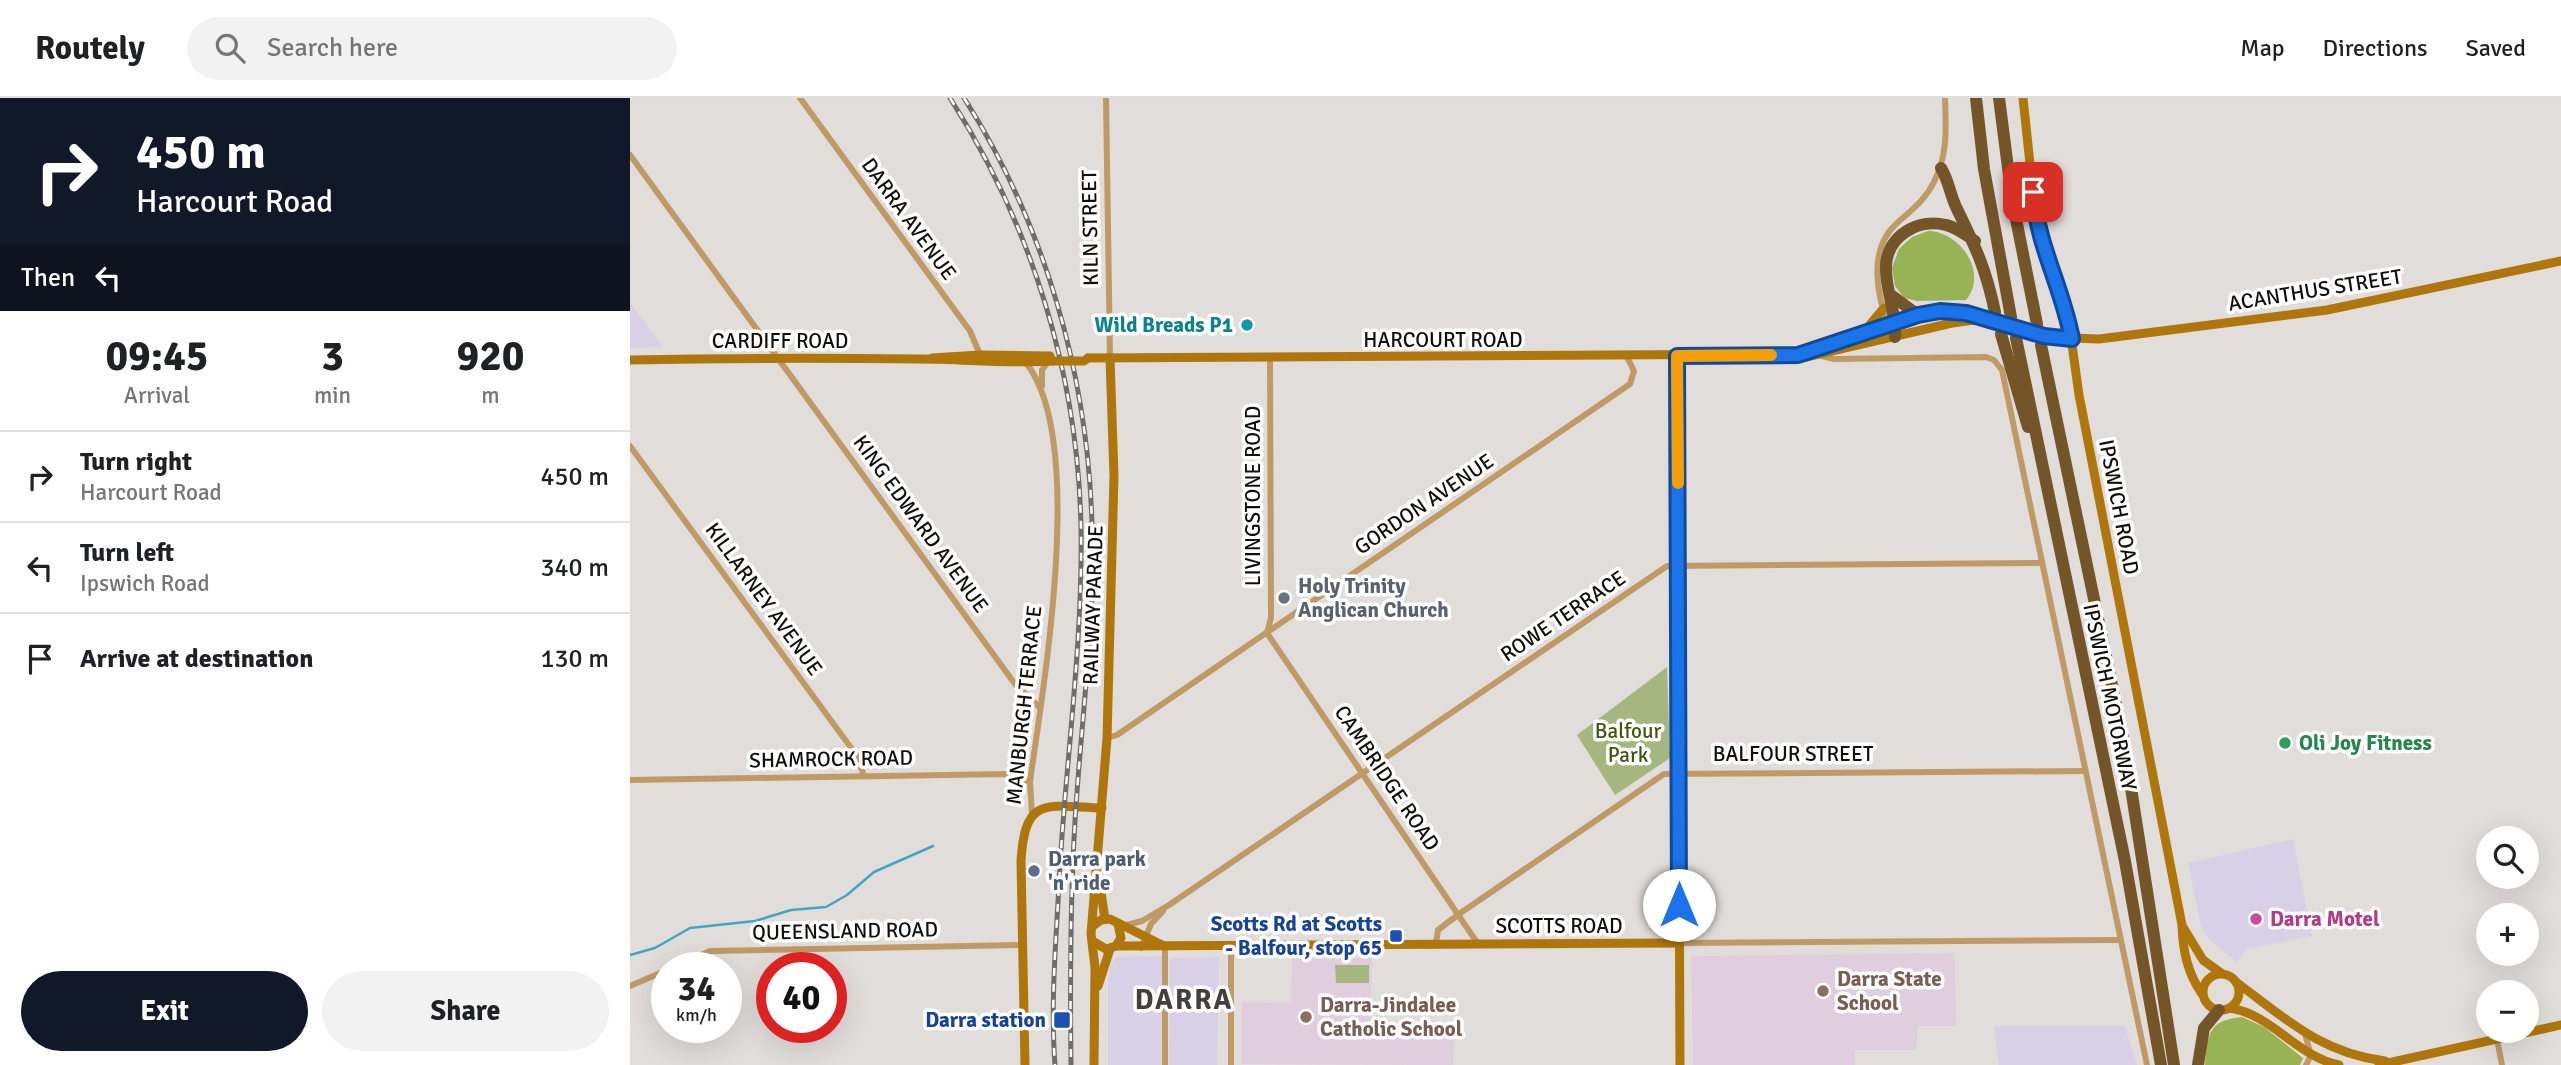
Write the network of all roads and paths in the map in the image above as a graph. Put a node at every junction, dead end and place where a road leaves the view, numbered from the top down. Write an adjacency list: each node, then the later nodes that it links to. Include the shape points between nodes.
1 (800, 98): 31 (street, DARRA AVENUE, via 970,331)
2 (1106, 98): 30 (street, KILN STREET)
3 (1945, 98): 8 (street, via 1946,148)
4 (1976, 98): 15 (highway, via 1988,197)
5 (1999, 98): 18 (highway, via 2012,199)
6 (2023, 98): 23 (main road, IPSWICH ROAD, via 2037,230 2063,298)
7 (630, 155): 28 (street, KING EDWARD AVENUE)
8 (1941, 168): 9 (highway); 12 (street, via 1922,201 1883,239 1877,272)
9 (1975, 241): 11 (highway, via 1944,224 1923,224 1903,233 1886,260); 13 (highway)
10 (2561, 261): 23 (main road, ACANTHUS STREET, via 2327,310)
11 (1890, 295): 14 (highway); 17 (highway)
12 (1884, 308): 17 (street); 19 (main road)
13 (1995, 313)
14 (1918, 315): 16 (main road, HARCOURT ROAD, via 1953,312); 17 (main road, HARCOURT ROAD)
15 (2011, 317)
16 (1982, 319): 21 (main road, HARCOURT ROAD); 24 (main road, HARCOURT ROAD, bridge)
17 (1892, 324): 19 (main road, HARCOURT ROAD); 21 (highway)
18 (2037, 324)
19 (1863, 333): 25 (main road, HARCOURT ROAD)
20 (2001, 334): 37 (highway, via 2026,425)
21 (1895, 337): 27 (main road, HARCOURT ROAD)
22 (2016, 338): 37 (highway, IPSWICH MOTORWAY)
23 (2072, 339): 24 (main road, HARCOURT ROAD); 58 (main road, IPSWICH ROAD, via 2078,395)
24 (2045, 341): 92 (highway, IPSWICH MOTORWAY, via 2124,743)
25 (1798, 355): 26 (main road, HARCOURT ROAD); 27 (main road, HARCOURT ROAD)
26 (1677, 356): 29 (main road, HARCOURT ROAD); 40 (main road)
27 (1822, 356): 39 (street, HARCOURT ROAD, via 1994,360 2005,381)
28 (777, 357): 31 (main road, CARDIFF ROAD); 33 (main road, CARDIFF ROAD); 42 (street, KING EDWARD AVENUE, via 1015,684)
29 (1627, 357): 32 (main road, HARCOURT ROAD); 41 (street, GORDON AVENUE, via 1634,371 1630,384)
30 (1110, 358): 32 (main road, HARCOURT ROAD); 34 (main road, HARCOURT ROAD, bridge); 43 (main road, RAILWAY PARADE, via 1114,475)
31 (981, 359): 34 (main road, CARDIFF ROAD); 35 (main road, CARDIFF ROAD)
32 (1270, 359): 41 (street, LIVINGSTONE ROAD, via 1271,618)
33 (630, 360)
34 (1052, 360): 35 (main road, CARDIFF ROAD); 36 (street, MANBURGH TERRACE, via 1042,370)
35 (1026, 363): 36 (street, MANBURGH TERRACE)
36 (1042, 392): 42 (street, MANBURGH TERRACE, via 1053,441 1056,560)
37 (2036, 435): 91 (highway, IPSWICH MOTORWAY, via 2125,861)
38 (630, 446): 47 (street, KILLARNEY AVENUE, via 857,756)
39 (2040, 563): 40 (street, ROWE TERRACE); 44 (street)
40 (1678, 566): 45 (main road); 46 (street, ROWE TERRACE, via 1667,566)
41 (1267, 633): 43 (street, GORDON AVENUE); 46 (street, CAMBRIDGE ROAD)
42 (1040, 708): 49 (street, MANBURGH TERRACE)
43 (1107, 738): 50 (main road, RAILWAY PARADE)
44 (2085, 771): 45 (street, BALFOUR STREET); 60 (street)
45 (1679, 773): 54 (street, BALFOUR STREET, via 1656,779); 63 (main road)
46 (1363, 774): 53 (street, ROWE TERRACE); 54 (street, CAMBRIDGE ROAD)
47 (864, 776): 48 (street, SHAMROCK ROAD); 49 (street, SHAMROCK ROAD, via 1007,774)
48 (630, 780)
49 (1030, 782): 51 (street, MANBURGH TERRACE)
50 (1102, 808): 51 (main road, via 1049,807); 52 (main road, RAILWAY PARADE)
51 (1031, 814): 65 (main road, MANBURGH TERRACE, via 1023,839)
52 (1099, 852): 55 (main road, RAILWAY PARADE); 56 (main road, RAILWAY PARADE)
53 (1170, 905): 57 (street, ROWE TERRACE, via 1142,921); 59 (street, ROWE TERRACE)
54 (1459, 914): 62 (street, BALFOUR STREET, via 1438,930); 64 (street, CAMBRIDGE ROAD)
55 (1105, 919): 56 (main road); 57 (main road)
56 (1094, 925): 61 (main road)
57 (1120, 925): 59 (main road, SCOTTS ROAD); 68 (main road, via 1121,938)
58 (2182, 925): 71 (main road, IPSWICH ROAD, via 2203,960); 75 (main road, IPSWICH ROAD, via 2188,968)
59 (1145, 937): 67 (main road, SCOTTS ROAD); 69 (street, ROWE TERRACE)
60 (2121, 940): 63 (street, SCOTTS ROAD); 90 (street)
61 (1094, 942): 68 (main road, via 1101,948); 76 (main road)
62 (1436, 943): 64 (main road, SCOTTS ROAD); 66 (main road, SCOTTS ROAD)
63 (1679, 943): 64 (main road, SCOTTS ROAD); 89 (main road)
64 (1478, 944)
65 (1022, 945): 70 (street, QUEENSLAND ROAD); 85 (main road, MANBURGH TERRACE)
66 (1231, 945): 67 (main road, SCOTTS ROAD); 88 (street)
67 (1166, 946): 69 (main road, SCOTTS ROAD); 87 (street)
68 (1113, 947): 69 (main road, SCOTTS ROAD); 76 (main road)
69 (1140, 948)
70 (708, 952)
71 (2221, 973): 73 (main road); 75 (main road, via 2210,977)
72 (651, 977): 74 (street)
73 (2236, 982): 77 (main road, via 2238,999); 80 (main road)
74 (630, 986)
75 (2202, 994): 77 (main road, via 2208,1005)
76 (1094, 998): 86 (main road)
77 (2225, 1009): 83 (main road, via 2258,1016); 93 (highway, via 2204,1028)
78 (2561, 1025): 79 (main road)
79 (2539, 1030)
80 (2305, 1034): 83 (street); 84 (main road, via 2351,1056)
81 (2483, 1043): 84 (main road)
82 (2498, 1043): 97 (street)
83 (2311, 1055): 94 (street); 95 (main road)
84 (2393, 1062): 96 (main road)
85 (1025, 1065)
86 (1094, 1065)
87 (1165, 1065)
88 (1231, 1065)
89 (1680, 1065)
90 (2147, 1065)
91 (2161, 1065)
92 (2174, 1065)
93 (2198, 1065)
94 (2306, 1065)
95 (2339, 1065)
96 (2379, 1065)
97 (2502, 1065)

